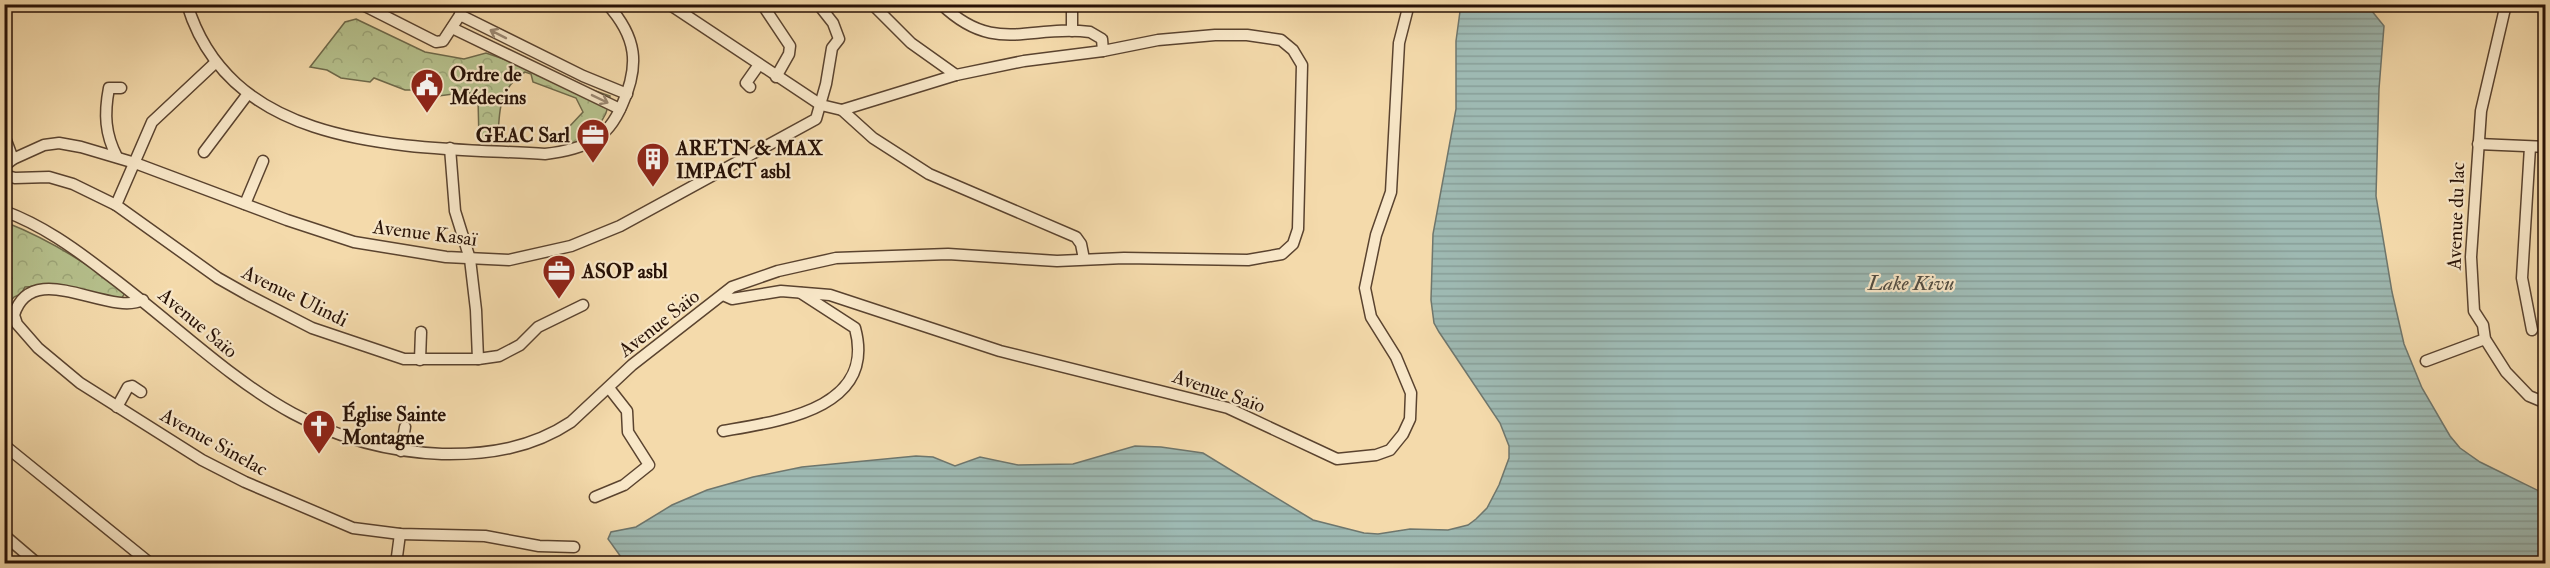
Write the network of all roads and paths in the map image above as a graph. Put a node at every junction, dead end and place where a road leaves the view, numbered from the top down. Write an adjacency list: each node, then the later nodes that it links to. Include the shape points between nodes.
1 (187, 4): 17 (street)
2 (361, 4): 13 (street, via 430,41 443,41)
3 (607, 4): 25 (street, via 623,21 633,48 632,82)
4 (669, 4): 18 (street)
5 (762, 4): 21 (street, via 790,46)
6 (818, 4): 27 (street, via 833,23 839,39 832,48)
7 (872, 4): 19 (street, via 911,43)
8 (941, 4): 14 (street, via 977,31 1018,35)
9 (1072, 4): 14 (street)
10 (1409, 4): 46 (street, Avenue Saïo, via 1399,44 1391,192 1376,235 1365,288 1371,317 1407,377 1411,393 1410,419 1390,450 1337,459 1253,418 1169,392 1000,351 830,295)
11 (2506, 4): 31 (street, Avenue du lac, via 2486,80)
12 (461, 10): 13 (street); 16 (street, one-way to 12)
13 (452, 28): 16 (street)
14 (1072, 32): 15 (street, via 1097,35 1102,39)
15 (1103, 51): 19 (street); 45 (street, via 1158,40 1215,35 1281,40 1293,50 1302,66 1298,229 1293,244 1282,254 1266,258)
16 (532, 58): 20 (street); 24 (street)
17 (215, 63): 26 (street); 39 (street, via 152,122)
18 (758, 66): 21 (street); 22 (street, via 746,83)
19 (956, 75): 29 (street)
20 (583, 76): 24 (street); 25 (street)
21 (776, 76): 27 (street)
22 (750, 87)
23 (122, 88): 36 (street, via 109,88 105,126)
24 (578, 88): 28 (street, one-way to 28)
25 (627, 94): 28 (street)
26 (247, 95): 34 (street, via 314,126 362,140); 35 (street)
27 (821, 105): 29 (street); 44 (street, Avenue Kasaï, via 816,119 807,125 620,226 543,253 509,260)
28 (620, 109): 34 (street, via 608,130 596,140 563,152)
29 (842, 110): 45 (street, via 873,138 929,174 1076,237)
30 (4, 135): 38 (street)
31 (2478, 144): 32 (street); 52 (street, Avenue du lac, via 2471,267 2474,311 2483,325)
32 (2530, 147): 33 (street); 50 (street, via 2522,278)
33 (2546, 147)
34 (450, 148): 44 (street, via 455,211)
35 (204, 152)
36 (117, 158): 38 (street, Avenue Kasaï, via 59,143 44,145); 39 (street, Avenue Kasaï)
37 (262, 161): 41 (street)
38 (9, 162)
39 (135, 163): 41 (street, Avenue Kasaï); 42 (street)
40 (4, 175): 42 (street, Avenue Ulindi, via 59,179)
41 (245, 204): 44 (street, Avenue Kasaï, via 354,242)
42 (116, 205): 54 (street, Avenue Ulindi, via 218,278 312,328 379,352)
43 (4, 211): 48 (street, Avenue Saïo, via 72,247)
44 (470, 259): 53 (street)
45 (1084, 259): 47 (street, via 948,255 836,258 767,274 732,287)
46 (800, 293): 47 (street, Avenue Saïo, via 781,291 732,299); 61 (street, via 855,328 860,358 851,379 831,402 813,410)
47 (723, 295): 56 (street, Avenue Saïo, via 649,351)
48 (143, 300): 59 (street, Avenue Sinelac, via 125,305 73,291 36,292 25,297 14,315 17,324 60,368); 63 (street, Avenue Saïo, via 223,369 267,400 351,439)
49 (583, 305): 53 (street, Avenue Ulindi, via 538,327 509,353)
50 (2532, 330)
51 (421, 332): 54 (street)
52 (2485, 339): 55 (street); 58 (street, Avenue du lac, via 2506,372 2529,396)
53 (478, 359): 54 (street, Avenue Ulindi)
54 (420, 360)
55 (2426, 361)
56 (609, 388): 63 (street, Avenue Saïo, via 556,432 516,448 473,453); 64 (street, via 627,411 628,432 649,465 624,485)
57 (141, 392): 59 (street, via 128,387)
58 (2546, 403)
59 (117, 407): 65 (street, Avenue Sinelac, via 245,482 353,528)
60 (405, 427): 63 (street)
61 (723, 431)
62 (4, 445): 69 (street)
63 (400, 451)
64 (595, 497)
65 (400, 534): 67 (street, Avenue Sinelac, via 485,536 539,546); 70 (street)
66 (4, 536): 68 (street)
67 (574, 547)
68 (38, 564)
69 (151, 564)
70 (396, 564)

